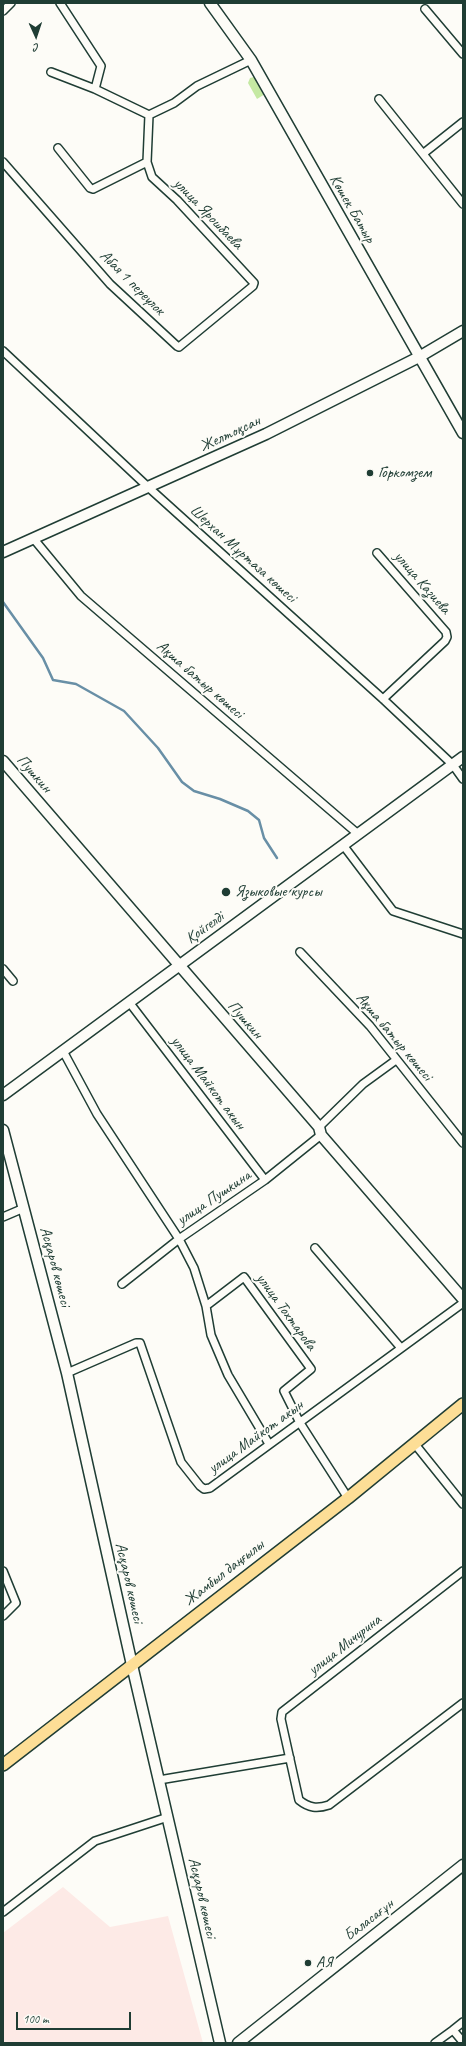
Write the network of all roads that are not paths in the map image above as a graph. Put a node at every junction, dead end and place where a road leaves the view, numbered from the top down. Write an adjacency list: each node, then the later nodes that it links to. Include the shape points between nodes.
1 (11, 3): 5 (street)
2 (60, 3): 9 (street, via 101,66)
3 (210, 3): 7 (street, Көшек Батыр)
4 (425, 9): 6 (street)
5 (3, 11)
6 (463, 54)
7 (251, 60): 11 (street, via 197,86 174,103); 21 (street, Көшек Батыр)
8 (51, 72): 9 (street)
9 (95, 89): 11 (street)
10 (379, 98): 14 (street)
11 (149, 115): 16 (street, улица Ярошбаева)
12 (463, 122): 14 (street)
13 (58, 148): 16 (street, via 93,189)
14 (424, 153): 17 (street)
15 (3, 162): 18 (street, Абая 1 переулок, via 110,284 176,346)
16 (147, 162): 18 (street, улица Ярошбаева, via 152,177 177,200)
17 (463, 204)
18 (254, 283)
19 (463, 330): 21 (street, Желтоқсан)
20 (3, 351): 23 (street, Шерхан Мұртаза көшесі)
21 (419, 357): 22 (street, Көшек Батыр); 23 (street, Желтоқсан, via 266,434)
22 (463, 434)
23 (148, 487): 24 (street, Желтоқсан); 27 (street, Шерхан Мұртаза көшесі)
24 (33, 538): 25 (street, Желтоқсан); 32 (street, Ақша батыр көшесі, via 81,596)
25 (3, 552)
26 (377, 553): 27 (street, улица Казиева, via 446,632 447,637)
27 (383, 699): 30 (street, Шерхан Мұртаза көшесі)
28 (463, 758): 30 (street, Қойгелді)
29 (3, 760): 36 (street, Пушкин)
30 (453, 765): 31 (street, Шерхан Мұртаза көшесі); 32 (street, Қойгелді)
31 (463, 779)
32 (358, 834): 33 (street, Қойгелді)
33 (343, 845): 34 (street, via 393,911); 36 (street, Қойгелді)
34 (463, 934)
35 (300, 952): 41 (street, Ақша батыр көшесі, via 370,1026)
36 (178, 966): 39 (street, Қойгелді); 44 (street, Пушкин)
37 (3, 969): 38 (street)
38 (13, 981)
39 (129, 1002): 40 (street, Қойгелді); 46 (street, улица Майкот акын)
40 (63, 1051): 42 (street, Қойгелді); 49 (street, via 97,1114)
41 (396, 1060): 44 (street, улица Пушкина, via 363,1084); 45 (street, Ақша батыр көшесі)
42 (3, 1095)
43 (3, 1130): 47 (street, Асқаров көшесі)
44 (320, 1131): 46 (street, улица Пушкина); 52 (street, Пушкин)
45 (463, 1143)
46 (265, 1180): 49 (street, улица Пушкина)
47 (24, 1208): 48 (street); 56 (street, Асқаров көшесі)
48 (3, 1217)
49 (179, 1239): 51 (street, улица Пушкина); 54 (street, via 194,1268)
50 (315, 1248): 55 (street)
51 (122, 1284)
52 (463, 1299)
53 (463, 1303): 55 (street, улица Майкот акын)
54 (206, 1306): 58 (street, улица Тохтарова, via 244,1277 311,1369 284,1391); 60 (street, via 211,1335 228,1375)
55 (401, 1348): 58 (street, улица Майкот акын)
56 (67, 1373): 60 (street, улица Майкот акын, via 140,1343 181,1462 204,1489 210,1488); 66 (street, Асқаров көшесі)
57 (463, 1404): 59 (main road, Жамбыл даңғылы)
58 (300, 1423): 60 (street, улица Майкот акын); 61 (street, улица Тохтарова)
59 (414, 1443): 61 (main road, Жамбыл даңғылы); 62 (street)
60 (269, 1444)
61 (348, 1498): 66 (main road, Жамбыл даңғылы)
62 (463, 1504)
63 (3, 1571): 65 (street, via 16,1603)
64 (463, 1571): 68 (street, улица Мичурина, via 285,1709 281,1719)
65 (3, 1616)
66 (132, 1665): 69 (main road, Жамбыл даңғылы); 70 (street, Асқаров көшесі)
67 (463, 1703): 68 (street, улица Мичурина, via 334,1802 320,1808 310,1807 300,1800)
68 (290, 1758): 70 (street)
69 (3, 1765)
70 (159, 1780): 71 (street, Асқаров көшесі)
71 (168, 1817): 73 (street, via 95,1841); 77 (street, Асқаров көшесі)
72 (463, 1865): 78 (street, Баласағұн)
73 (3, 1912)
74 (463, 2022): 75 (street)
75 (453, 2030): 76 (street); 79 (street)
76 (463, 2042)
77 (220, 2043)
78 (238, 2043)
79 (436, 2043)

